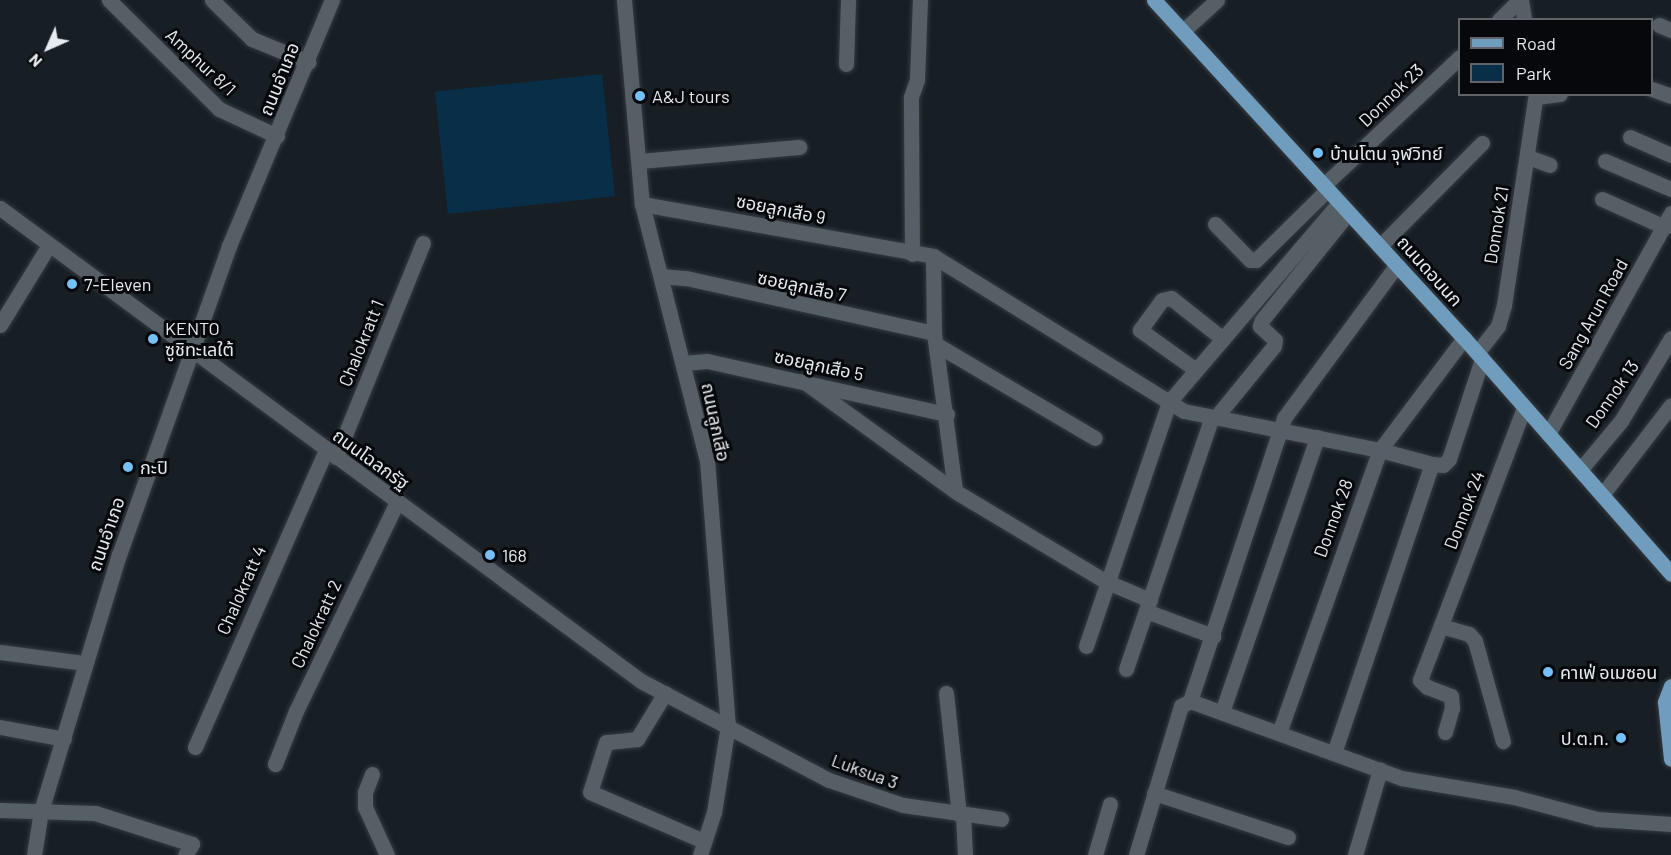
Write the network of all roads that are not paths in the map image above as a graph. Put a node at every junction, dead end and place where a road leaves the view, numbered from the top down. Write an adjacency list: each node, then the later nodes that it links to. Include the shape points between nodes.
1 (109, 0): 19 (street, Amphur 8/1, via 219,109)
2 (212, 0): 14 (street, via 252,39)
3 (332, 0): 14 (street, ถนนอำเภอ)
4 (624, 0): 25 (street, ถนนลูกเสือ)
5 (849, 0): 15 (street)
6 (920, 0): 39 (street, via 917,80 912,97)
7 (1154, 0): 12 (main road, ถนนดอนนก)
8 (1217, 0): 12 (street)
9 (1520, 0): 10 (street); 11 (street)
10 (1501, 18)
11 (1524, 18)
12 (1183, 31): 28 (main road, ถนนดอนนก)
13 (1458, 59): 28 (street, Donnok 23)
14 (308, 62): 19 (street, ถนนอำเภอ)
15 (846, 63)
16 (1653, 89): 18 (street)
17 (1536, 96): 24 (street, Donnok 21)
18 (1671, 96)
19 (277, 136): 48 (street, ถนนอำเภอ, via 229,246)
20 (1630, 137): 23 (street)
21 (1482, 143): 38 (street)
22 (799, 147): 25 (street)
23 (1671, 155)
24 (1528, 157): 27 (street); 49 (street, Donnok 21, via 1504,305 1498,326)
25 (639, 161): 31 (street, ถนนลูกเสือ)
26 (1605, 161): 29 (street)
27 (1550, 165)
28 (1325, 188): 33 (main road, ถนนดอนนก); 35 (street, Donnok 23, via 1256,260 1250,260)
29 (1671, 189)
30 (1602, 199): 34 (street)
31 (642, 204): 39 (street, ซอยลูกเสือ 9); 42 (street, ถนนลูกเสือ)
32 (0, 208): 37 (street, ถนนโฉลกรัฐ)
33 (1344, 208): 38 (main road, ถนนดอนนก); 47 (street); 57 (street, via 1262,320 1260,326 1275,340 1275,346)
34 (1668, 220): 59 (street, Sang Arun Road)
35 (1215, 224)
36 (423, 243): 63 (street, Chalokratt 1)
37 (49, 245): 43 (street); 48 (street, ถนนโฉลกรัฐ)
38 (1380, 246): 41 (main road, ถนนดอนนก)
39 (912, 254): 40 (street, ซอยลูกเสือ 9)
40 (933, 256): 46 (street); 53 (street)
41 (1397, 265): 44 (main road, ถนนดอนนก); 58 (street, via 1284,418)
42 (661, 276): 46 (street, ซอยลูกเสือ 7, via 686,278); 50 (street, ถนนลูกเสือ)
43 (0, 325)
44 (1464, 338): 49 (main road, ถนนดอนนก); 62 (street, Donnok 28)
45 (1671, 338): 65 (street, Donnok 13, via 1621,421)
46 (936, 339): 56 (street); 61 (street, ซอยลูกเสือ 7)
47 (1222, 339): 51 (street); 51 (street, via 1171,298 1162,300 1140,330)
48 (191, 352): 63 (street, ถนนโฉลกรัฐ); 76 (street, ถนนอำเภอ)
49 (1480, 356): 55 (main road, ถนนดอนนก); 64 (street, via 1449,459 1443,465)
50 (683, 363): 52 (street, ซอยลูกเสือ 5, via 707,361); 83 (street, ถนนลูกเสือ, via 707,460)
51 (1196, 370): 53 (street)
52 (803, 381): 56 (street, ซอยลูกเสือ 5); 66 (street)
53 (1169, 402): 57 (street, via 1184,411); 70 (street)
54 (1671, 405): 67 (street)
55 (1524, 408): 59 (main road, ถนนดอนนก); 72 (street, Donnok 24)
56 (947, 414): 66 (street)
57 (1214, 417): 58 (street); 71 (street)
58 (1283, 429): 60 (street); 73 (street)
59 (1548, 434): 65 (main road, ถนนดอนนก)
60 (1317, 437): 62 (street); 82 (street)
61 (1095, 438)
62 (1380, 450): 64 (street); 86 (street, Donnok 28)
63 (331, 453): 68 (street, ถนนโฉลกรัฐ); 89 (street, Chalokratt 4)
64 (1432, 464): 90 (street)
65 (1580, 470): 67 (main road, ถนนดอนนก)
66 (955, 491): 70 (street)
67 (1602, 495): 69 (main road, ถนนดอนนก)
68 (397, 502): 79 (street, ถนนโฉลกรัฐ, via 533,604); 92 (street, Chalokratt 2, via 296,711)
69 (1671, 574)
70 (1105, 581): 71 (street); 74 (street)
71 (1148, 605): 73 (street); 77 (street)
72 (1441, 626): 85 (street, Donnok 24, via 1420,680 1450,696 1452,708); 88 (street, via 1469,634 1475,641)
73 (1213, 636): 81 (street)
74 (1086, 646)
75 (0, 652): 76 (street)
76 (85, 663): 87 (street, ถนนอำเภอ)
77 (1126, 669)
78 (1671, 686): 91 (main road, via 1665,702)
79 (664, 693): 83 (street, ถนนโฉลกรัฐ); 103 (street, via 637,739 606,742 590,792)
80 (946, 693): 99 (street)
81 (1190, 701): 82 (street); 95 (street, via 1180,706)
82 (1222, 712): 86 (street)
83 (728, 725): 99 (street, Luksua 3, via 829,780 903,805); 103 (street, ถนนลูกเสือ, via 724,761)
84 (0, 726): 87 (street)
85 (1445, 732)
86 (1279, 733): 90 (street)
87 (64, 739): 98 (street, ถนนอำเภอ)
88 (1503, 741)
89 (195, 747)
90 (1334, 753): 93 (street)
91 (1671, 759)
92 (275, 764)
93 (1380, 770): 101 (street, via 1401,778 1514,796 1597,819); 110 (street)
94 (372, 774): 106 (street, via 364,807)
95 (1154, 793): 102 (street); 109 (street)
96 (1110, 804): 108 (street)
97 (0, 810): 98 (street)
98 (41, 811): 104 (street, via 95,813); 105 (street, ถนนอำเภอ)
99 (961, 814): 100 (street, Luksua 3); 107 (street)
100 (1001, 819)
101 (1671, 824)
102 (1288, 837)
103 (702, 848)
104 (188, 849)
105 (34, 855)
106 (387, 855)
107 (965, 855)
108 (1095, 855)
109 (1136, 855)
110 (1355, 855)

